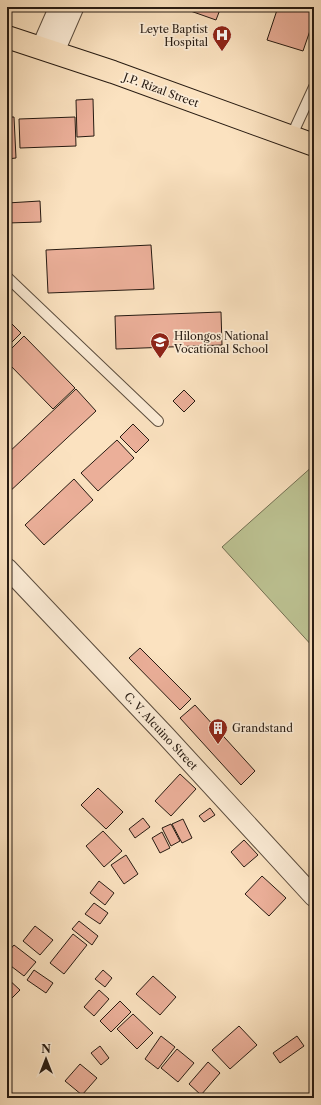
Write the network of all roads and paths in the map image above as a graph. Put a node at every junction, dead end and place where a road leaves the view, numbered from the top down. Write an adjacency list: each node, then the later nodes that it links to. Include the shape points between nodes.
1 (59, 7): 4 (street)
2 (74, 7): 4 (street)
3 (7, 37): 4 (main road, J.P. Rizal Street)
4 (48, 51): 6 (main road, J.P. Rizal Street)
5 (314, 87): 6 (lane)
6 (292, 137): 7 (main road, J.P. Rizal Street)
7 (314, 145)
8 (7, 277): 9 (lane)
9 (158, 421)
10 (7, 568): 11 (street, C. V. Alcuino Street)
11 (314, 897)

